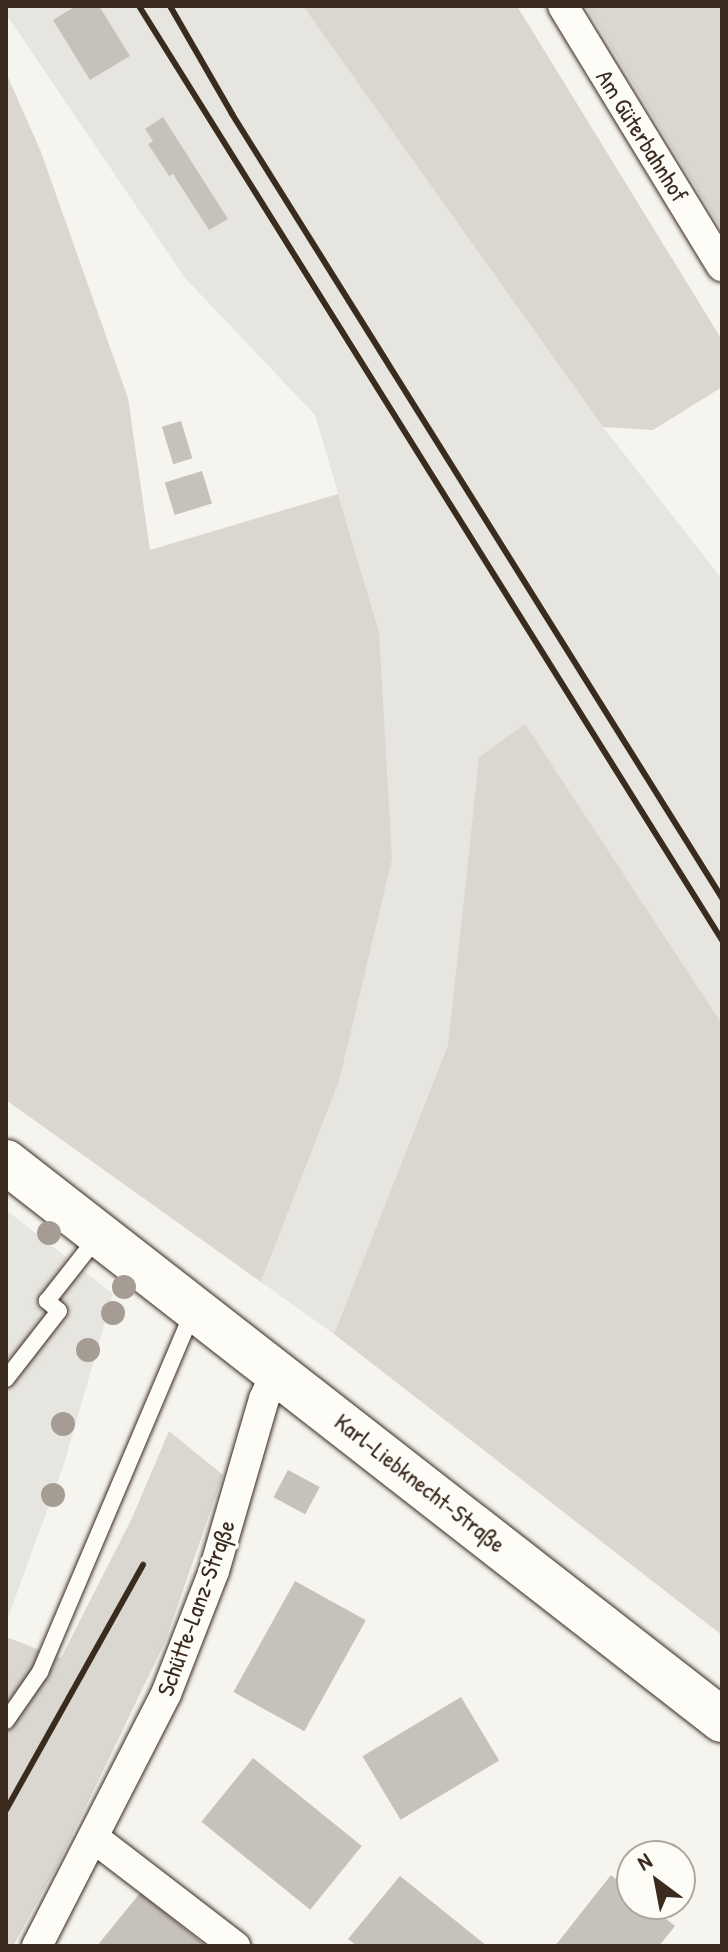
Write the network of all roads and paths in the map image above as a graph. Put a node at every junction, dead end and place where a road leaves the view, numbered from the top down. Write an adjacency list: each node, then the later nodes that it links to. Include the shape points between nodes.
1 (563, 6): 2 (street, Am Güterbahnhof)
2 (722, 266)
3 (6, 1162): 4 (street, Karl-Liebknecht-Straße)
4 (108, 1241): 5 (street, Karl-Liebknecht-Straße); 7 (lane, via 47,1301 59,1311)
5 (195, 1308): 6 (street, Karl-Liebknecht-Straße); 9 (lane, via 40,1672)
6 (277, 1371): 8 (street, Karl-Liebknecht-Straße); 10 (street, Schütte-Lanz-Straße, via 214,1571 161,1705)
7 (6, 1379)
8 (722, 1720)
9 (6, 1721)
10 (94, 1838): 11 (street, Schütte-Lanz-Straße); 12 (street)
11 (37, 1946)
12 (235, 1946)

